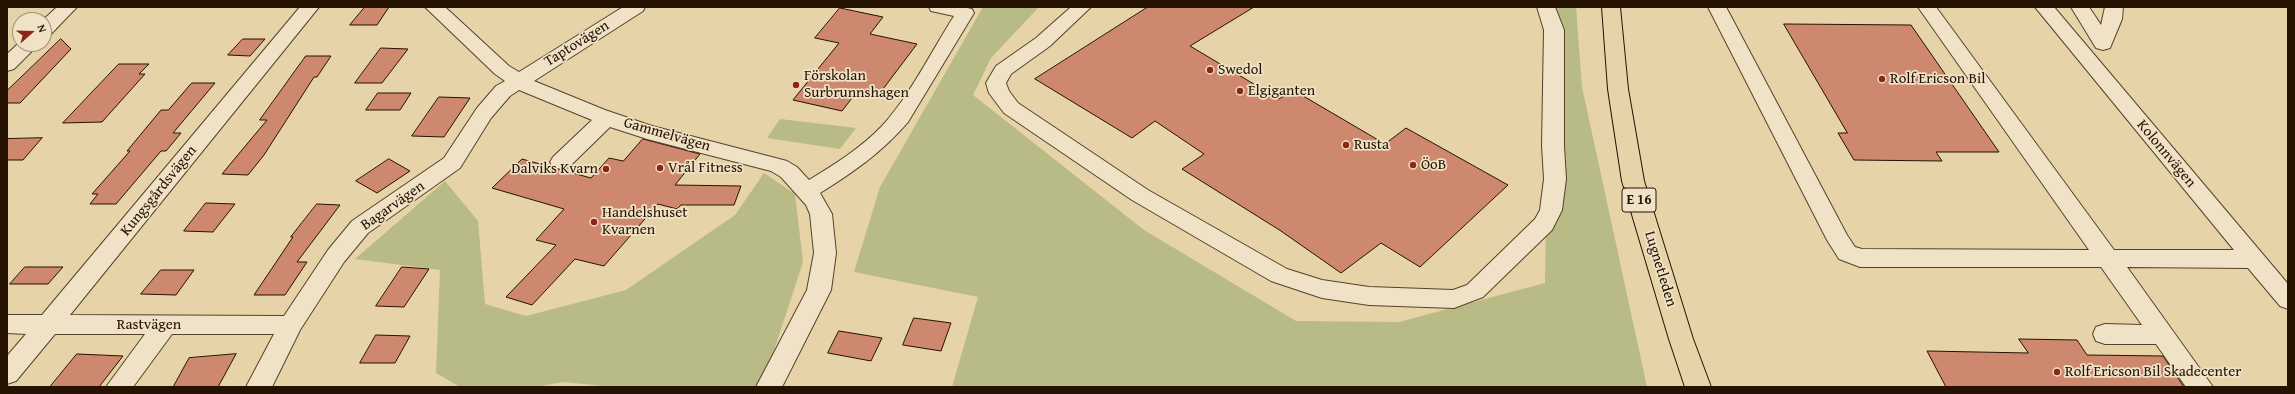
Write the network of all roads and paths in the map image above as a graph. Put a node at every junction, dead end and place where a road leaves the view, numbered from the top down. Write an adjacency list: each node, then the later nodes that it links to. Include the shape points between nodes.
1 (68, 7): 14 (street)
2 (310, 7): 27 (street, Kungsgårdsvägen)
3 (434, 7): 19 (street, Gammelvägen, via 502,70)
4 (636, 7): 19 (street, Taptovägen)
5 (938, 7): 22 (street, via 965,13 901,117 862,156)
6 (1082, 7): 7 (street, via 1043,42 1003,70 996,83 999,93 1010,108 1140,195 1280,276 1322,289 1413,299 1454,299 1475,291 1526,244 1551,210 1555,179 1554,30)
7 (1546, 7)
8 (1611, 7): 36 (highway, Lugnetleden / E 16, via 1618,89 1633,181)
9 (1717, 7): 24 (street, via 1834,233 1847,253 1860,258)
10 (1927, 7): 24 (street)
11 (2044, 7): 16 (street, Kolonnvägen)
12 (2080, 7): 15 (street)
13 (2114, 7): 15 (street, via 2113,19)
14 (52, 22)
15 (2103, 44): 16 (street)
16 (2080, 51): 23 (street, Kolonnvägen)
17 (21, 52): 18 (street)
18 (7, 65)
19 (519, 81): 20 (street, Gammelvägen); 29 (street, Bagarvägen, via 496,99 452,163 360,227 336,256)
20 (607, 118): 21 (street); 22 (street, Gammelvägen, via 647,132 779,166 789,172)
21 (561, 162)
22 (807, 191): 35 (street, Gammelvägen, via 821,214 823,270 819,290)
23 (2254, 259): 24 (street); 25 (street, Kolonnvägen)
24 (2108, 260): 31 (street)
25 (2288, 300)
26 (7, 324): 27 (street, Rastvägen)
27 (48, 325): 28 (street, Rastvägen); 32 (street, Kungsgårdsvägen)
28 (165, 325): 29 (street, Rastvägen); 33 (street)
29 (291, 325): 34 (street, Bagarvägen)
30 (2105, 334): 31 (street)
31 (2162, 335): 37 (street)
32 (7, 374)
33 (119, 387)
34 (259, 387)
35 (769, 387)
36 (1698, 387)
37 (2200, 387)

